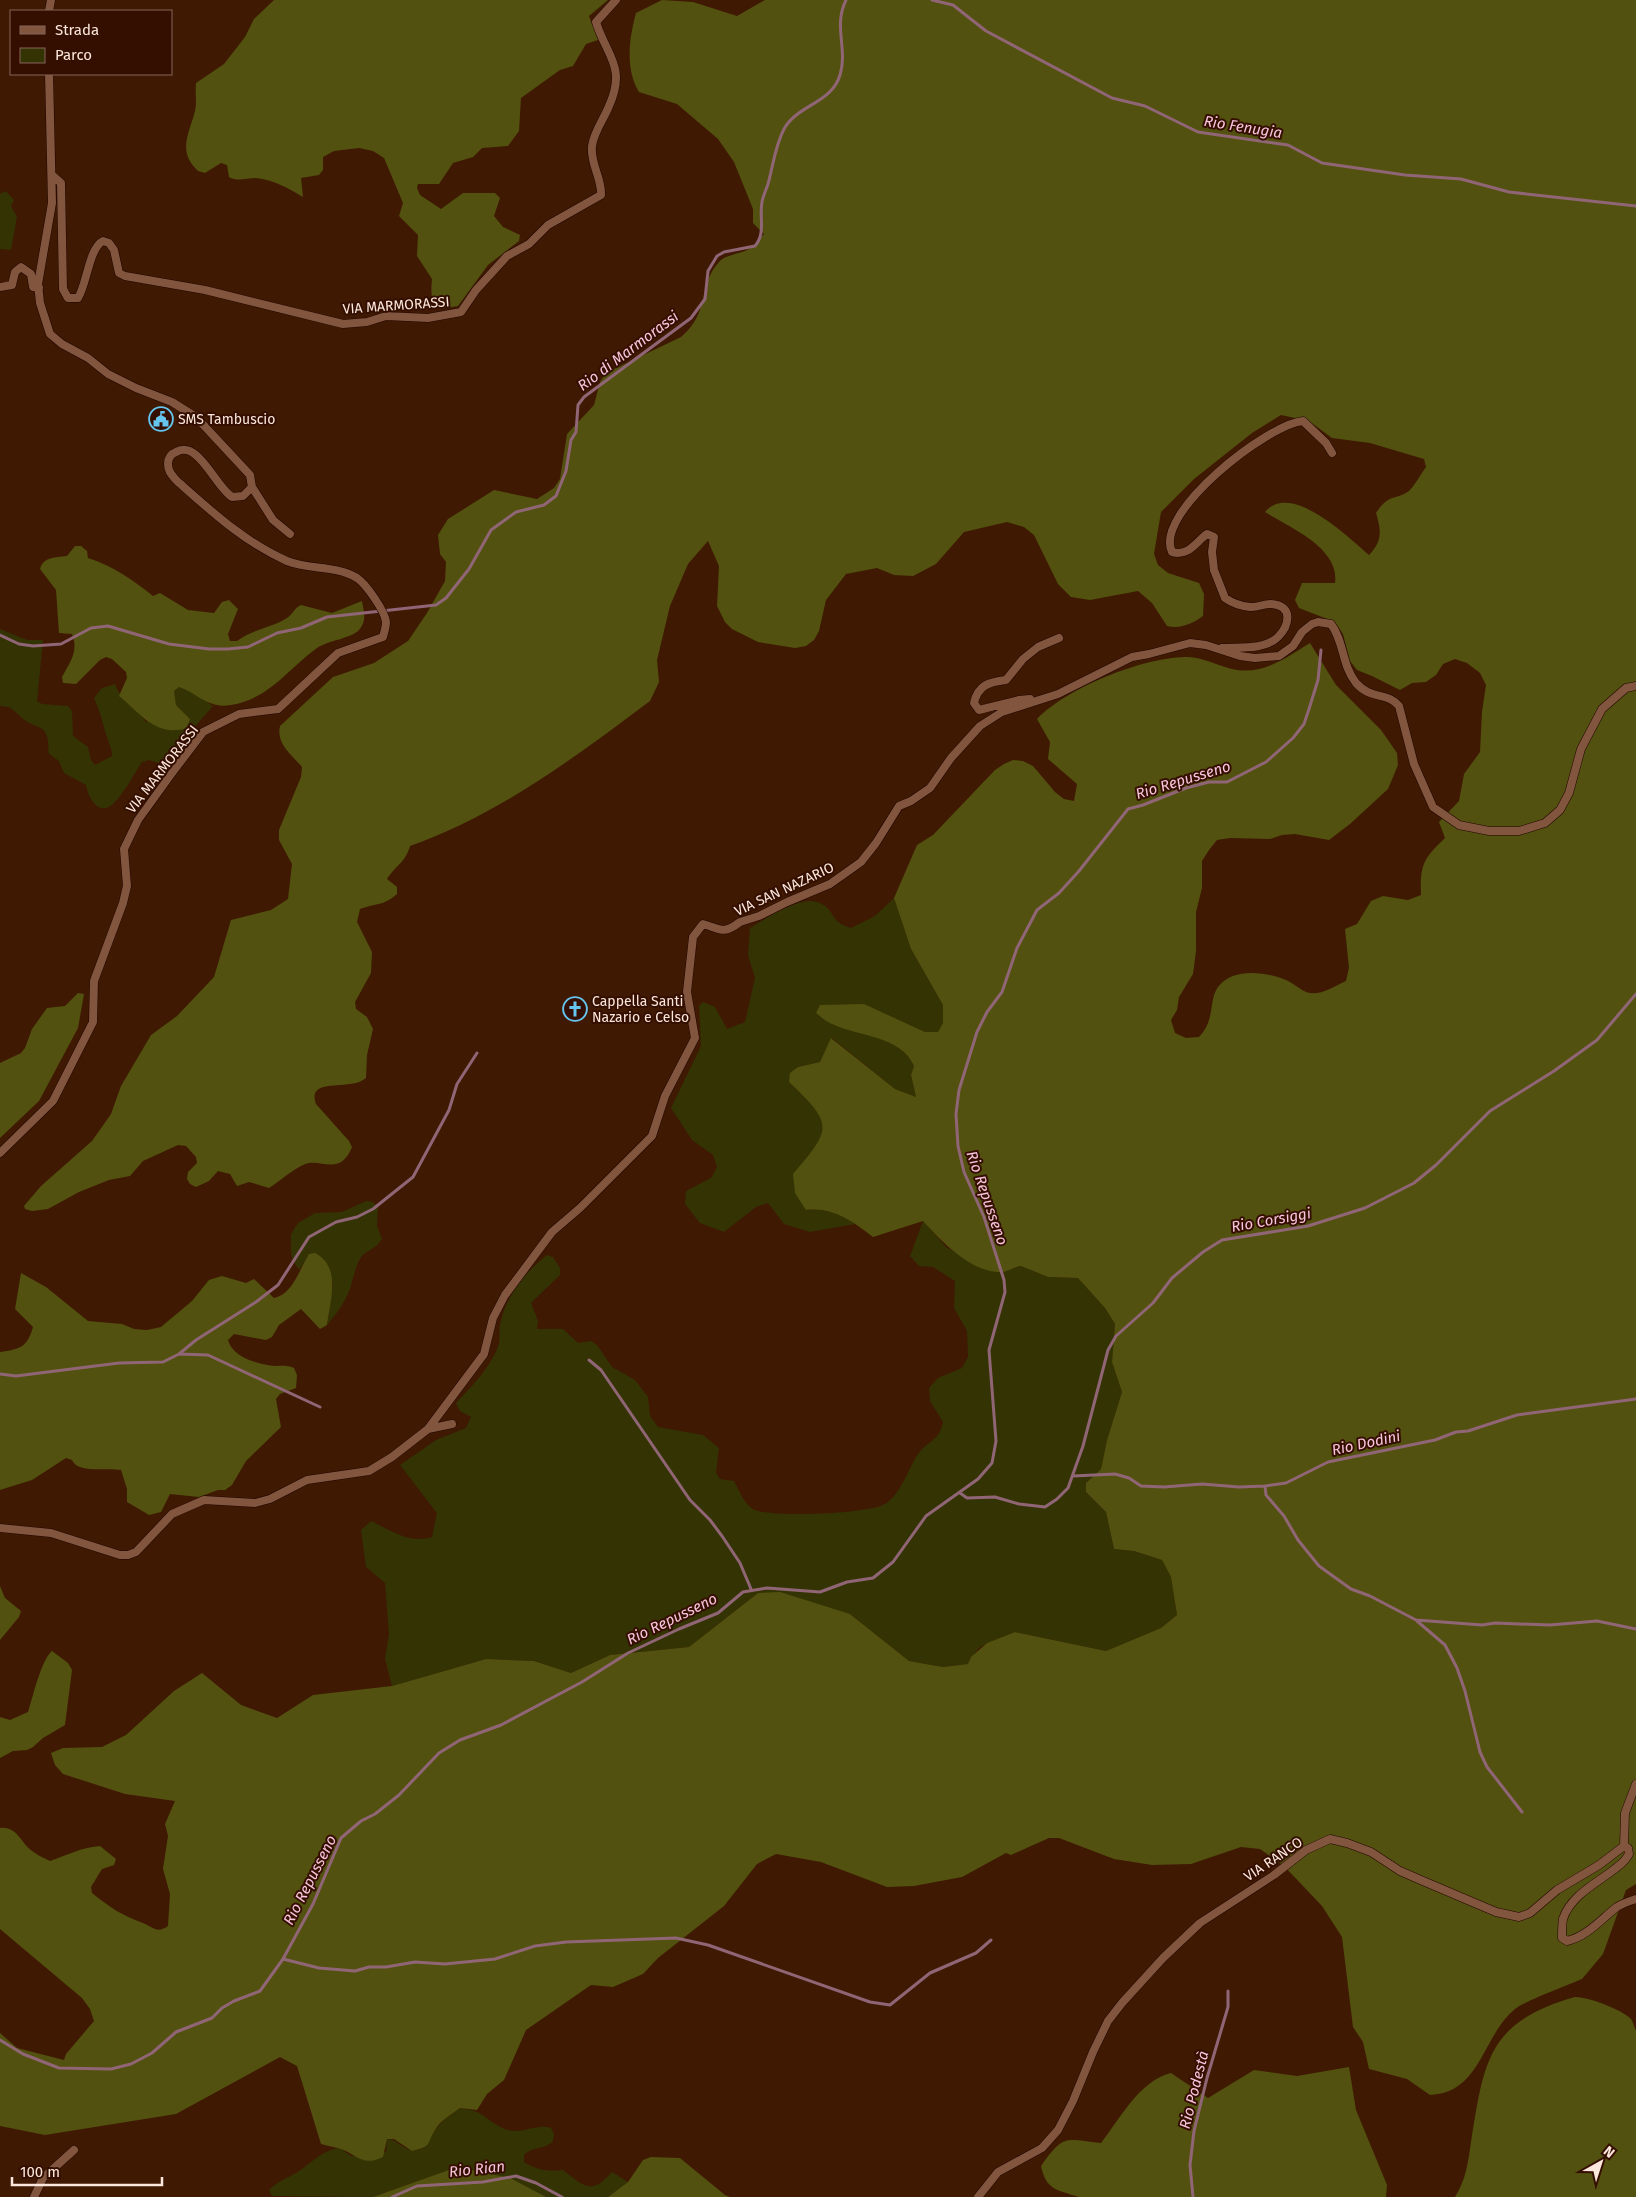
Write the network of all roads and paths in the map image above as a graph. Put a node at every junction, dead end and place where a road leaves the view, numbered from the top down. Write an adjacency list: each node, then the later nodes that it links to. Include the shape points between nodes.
1 (616, 0): 3 (street, VIA MARMORASSI, via 596,22 616,72 610,106 592,146 593,167 602,185 600,195 548,225 529,244 507,256 461,312 428,318 386,316 343,324 204,290 125,276 119,273 114,250 109,243 102,241 92,254 84,288 78,298 68,298 63,289 61,183)
2 (49, 75): 3 (street, VIA MARMORASSI)
3 (52, 175): 5 (street, VIA MARMORASSI, via 50,226)
4 (1, 286): 5 (street, via 12,285 15,272 21,267 31,274 33,287)
5 (39, 288): 7 (street, VIA MARMORASSI, via 40,303 50,334 108,374 172,402 196,417 245,468)
6 (1332, 452): 10 (street, via 1303,421 1295,422 1255,443 1212,478 1195,493 1176,522 1169,541 1172,552 1178,554 1189,550 1207,534 1214,537 1214,570 1225,598 1248,607 1273,604 1288,612 1286,627 1273,641 1264,645)
7 (252, 487): 8 (street, via 272,520); 13 (street, VIA MARMORASSI, via 244,496 232,497 219,487 200,458 189,449 182,448 168,461 169,472 177,481 234,531 289,562 330,569 357,578 370,592 386,621 383,637 338,653 278,709 239,714 204,732 138,820 124,849 127,886 123,903 94,981 93,1022 53,1101)
8 (290, 534)
9 (1058, 638): 12 (street, via 1030,653 1006,680 987,683 976,693 974,703 979,710)
10 (1217, 648): 11 (street, VIA SAN NAZARIO, via 1247,657 1279,656 1293,646 1312,624 1331,624 1356,683 1368,694 1394,699 1399,706 1414,764 1433,807 1459,825 1489,831 1519,831 1545,823 1560,810 1569,794 1581,749 1602,709 1626,688); 12 (street, VIA SAN NAZARIO, via 1190,643 1132,657 1058,694)
11 (1636, 686)
12 (1037, 699): 15 (street, VIA SAN NAZARIO, via 1002,712 980,726 930,788 899,806 861,862 842,876 730,929 721,931 703,924 693,937 687,992 695,1038 664,1096 652,1136 546,1239 505,1295 493,1318 484,1354)
13 (0, 1153)
14 (452, 1424): 15 (street)
15 (428, 1429): 16 (street, VIA SAN NAZARIO, via 369,1471 307,1480 255,1503 204,1500 172,1514 144,1545 128,1556 51,1533)
16 (0, 1528)
17 (1636, 1784): 18 (street, via 1625,1813)
18 (1624, 1846): 19 (street, via 1629,1854 1625,1860 1588,1888 1569,1908 1563,1919 1562,1938 1574,1940 1619,1905); 22 (street, VIA RANCO, via 1557,1890 1530,1913 1519,1917 1496,1912 1415,1878 1371,1852 1347,1843 1330,1839 1306,1850 1200,1923 1164,1958 1108,2021 1058,2130 1042,2148 998,2172)
19 (1636, 1899)
20 (74, 2150): 21 (street, via 43,2178)
21 (34, 2197)
22 (978, 2197)

